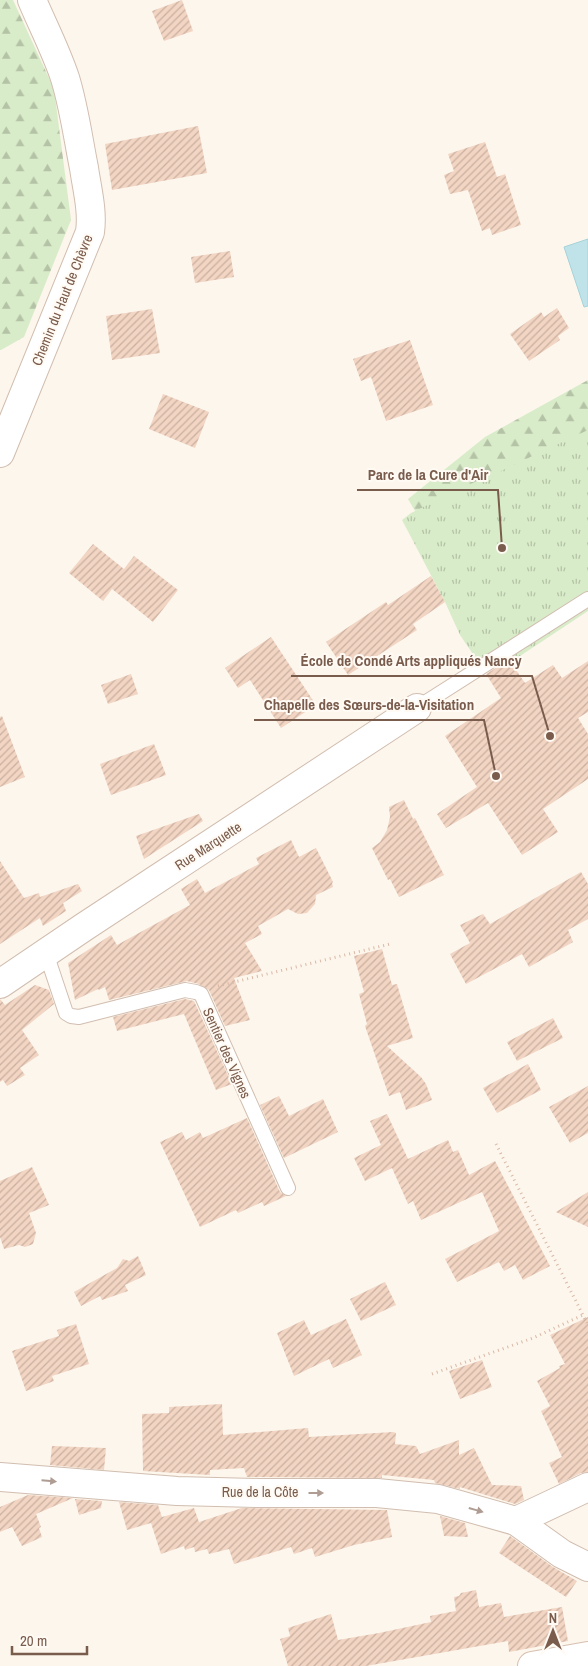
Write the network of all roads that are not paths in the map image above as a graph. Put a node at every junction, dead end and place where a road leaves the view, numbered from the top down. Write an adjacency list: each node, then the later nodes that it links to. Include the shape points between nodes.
1 (32, 0): 2 (street, Chemin du Haut de Chèvre, via 65,79 80,145 91,222 90,232)
2 (0, 453)
3 (588, 599): 4 (lane)
4 (417, 708): 5 (street, Rue Marquette)
5 (46, 953): 6 (street, Rue Marquette); 7 (lane, Sentier des Vignes, via 66,1013 71,1016 185,990 201,994)
6 (0, 984)
7 (288, 1188)
8 (0, 1477): 10 (street, Rue de la Côte, one-way to 10, via 177,1491 406,1495 438,1499)
9 (588, 1488): 10 (street)
10 (516, 1522): 11 (street, Rue de la Côte, via 562,1554)
11 (588, 1567)
12 (588, 1656): 13 (street)
13 (532, 1666)

